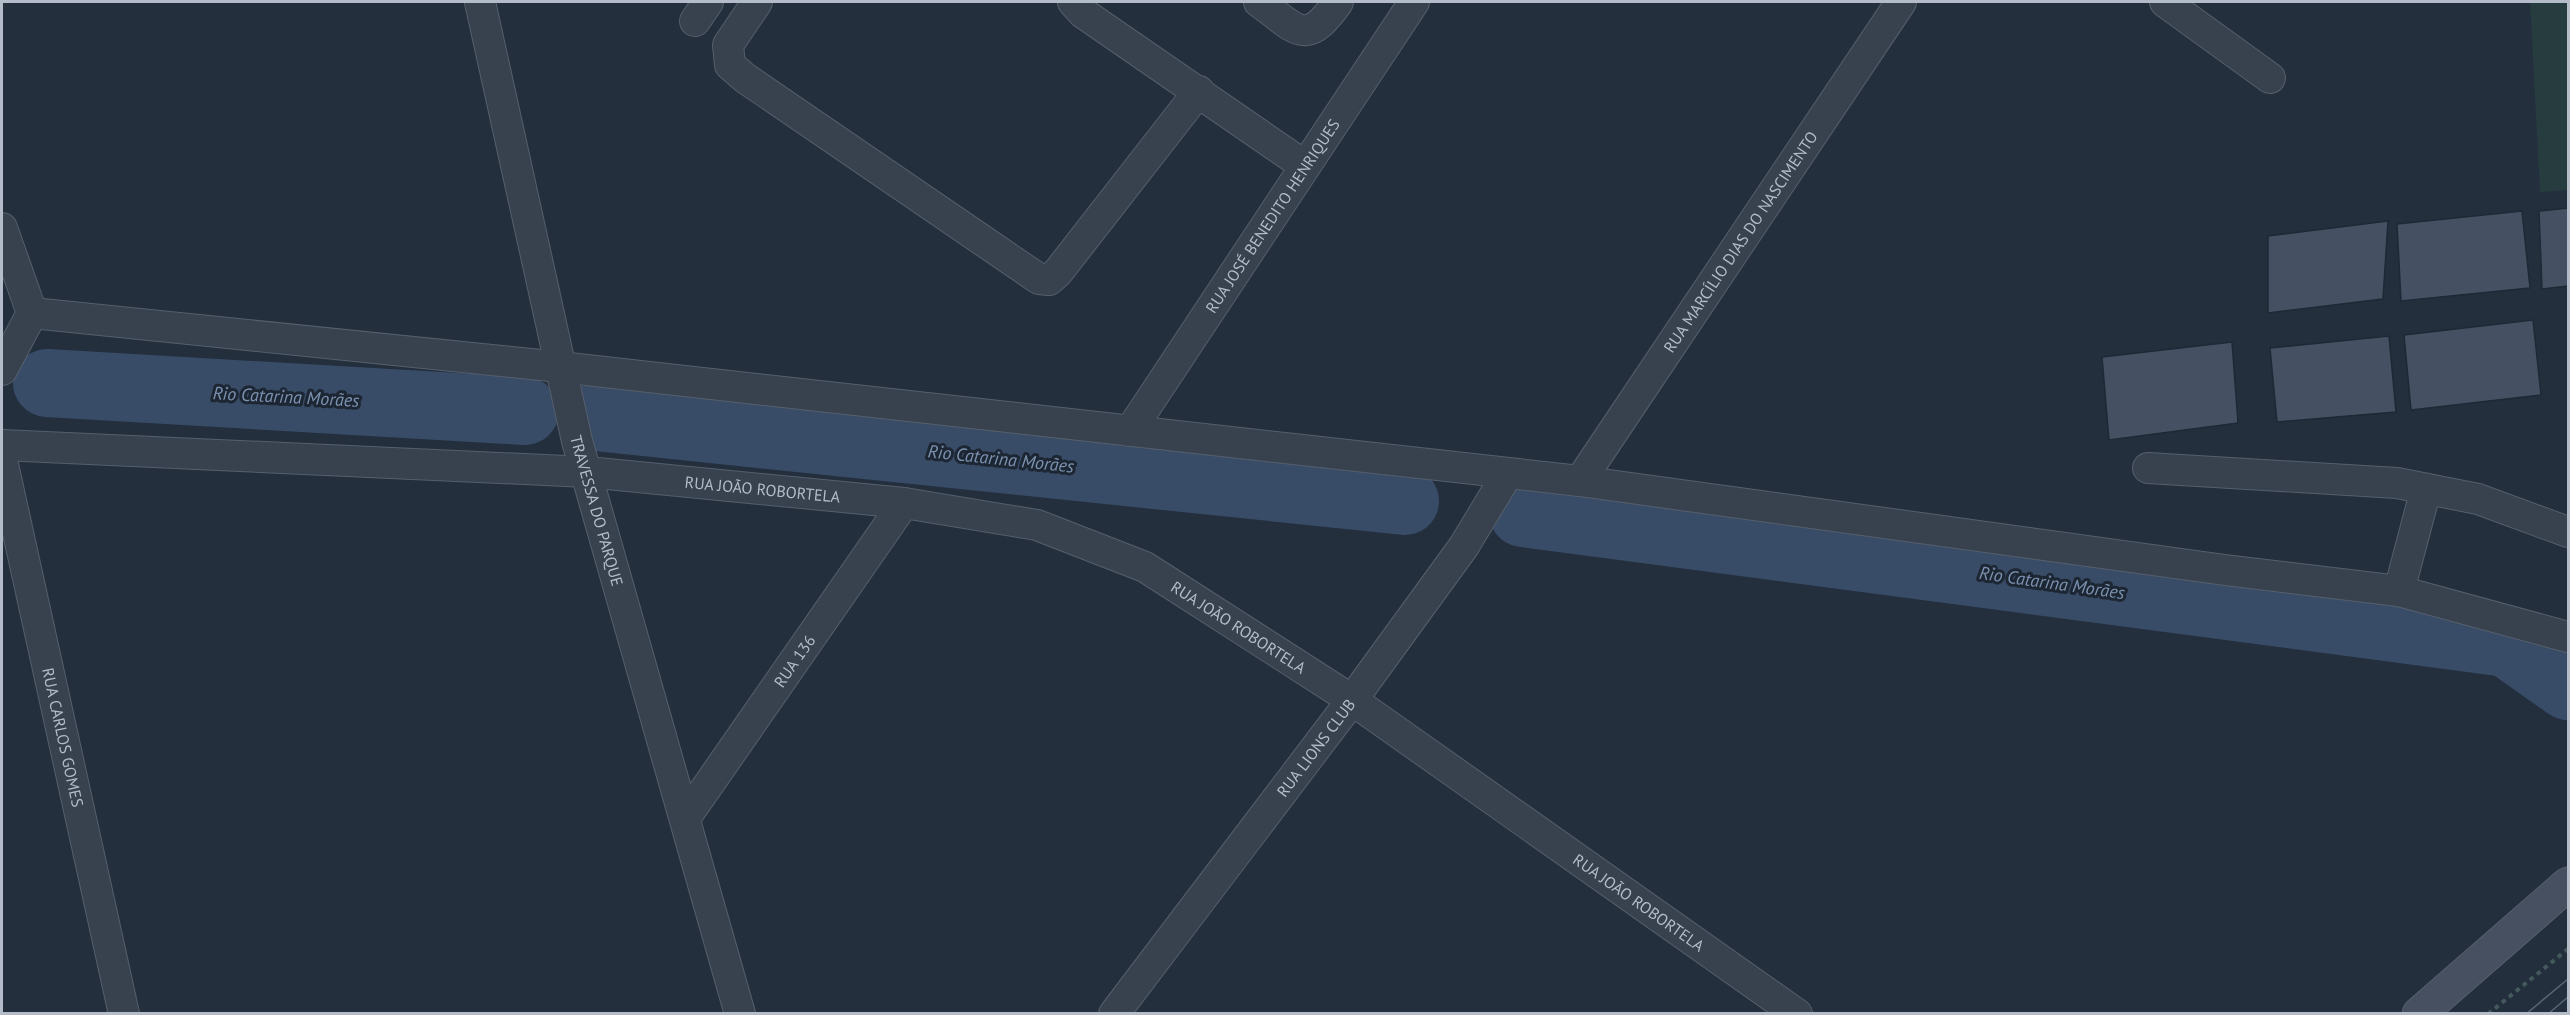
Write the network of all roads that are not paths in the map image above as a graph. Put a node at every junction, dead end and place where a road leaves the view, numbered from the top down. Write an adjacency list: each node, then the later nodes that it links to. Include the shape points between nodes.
1 (480, 2): 14 (street, TRAVESSA DO PARQUE)
2 (757, 2): 10 (street, via 728,45 730,64 1039,279 1049,280 1058,272)
3 (1073, 2): 10 (street, via 1083,13)
4 (1259, 2): 5 (street, via 1298,30 1312,30)
5 (1338, 2)
6 (1414, 2): 11 (street, RUA JOSÉ BENEDITO HENRIQUES)
7 (1902, 2): 21 (street, RUA MARCÍLIO DIAS DO NASCIMENTO)
8 (2165, 2): 9 (street)
9 (2270, 78)
10 (1199, 91): 11 (street)
11 (1305, 166): 16 (street, RUA JOSÉ BENEDITO HENRIQUES)
12 (2, 228): 13 (street)
13 (28, 320): 14 (street); 15 (street)
14 (560, 367): 16 (street); 20 (street, TRAVESSA DO PARQUE)
15 (2, 369)
16 (1130, 431): 22 (street)
17 (2, 445): 20 (street, RUA JOÃO ROBORTELA)
18 (2, 460): 31 (street, RUA CARLOS GOMES)
19 (2148, 468): 23 (street, via 2332,478)
20 (587, 472): 24 (street, RUA JOÃO ROBORTELA); 29 (street, TRAVESSA DO PARQUE)
21 (1580, 481): 22 (street); 26 (street)
22 (1502, 485): 28 (street, RUA LIONS CLUB, via 1464,546)
23 (2426, 489): 25 (street, via 2478,499); 26 (street)
24 (904, 502): 28 (street, RUA JOÃO ROBORTELA, via 1037,525 1145,567); 29 (street, RUA 136)
25 (2568, 532)
26 (2399, 591): 27 (street)
27 (2568, 637)
28 (1352, 700): 33 (street, RUA LIONS CLUB); 34 (street, RUA JOÃO ROBORTELA)
29 (686, 817): 32 (street, TRAVESSA DO PARQUE)
30 (2568, 884): 35 (main road)
31 (124, 1014)
32 (740, 1014)
33 (1114, 1014)
34 (1797, 1014)
35 (2419, 1014)

